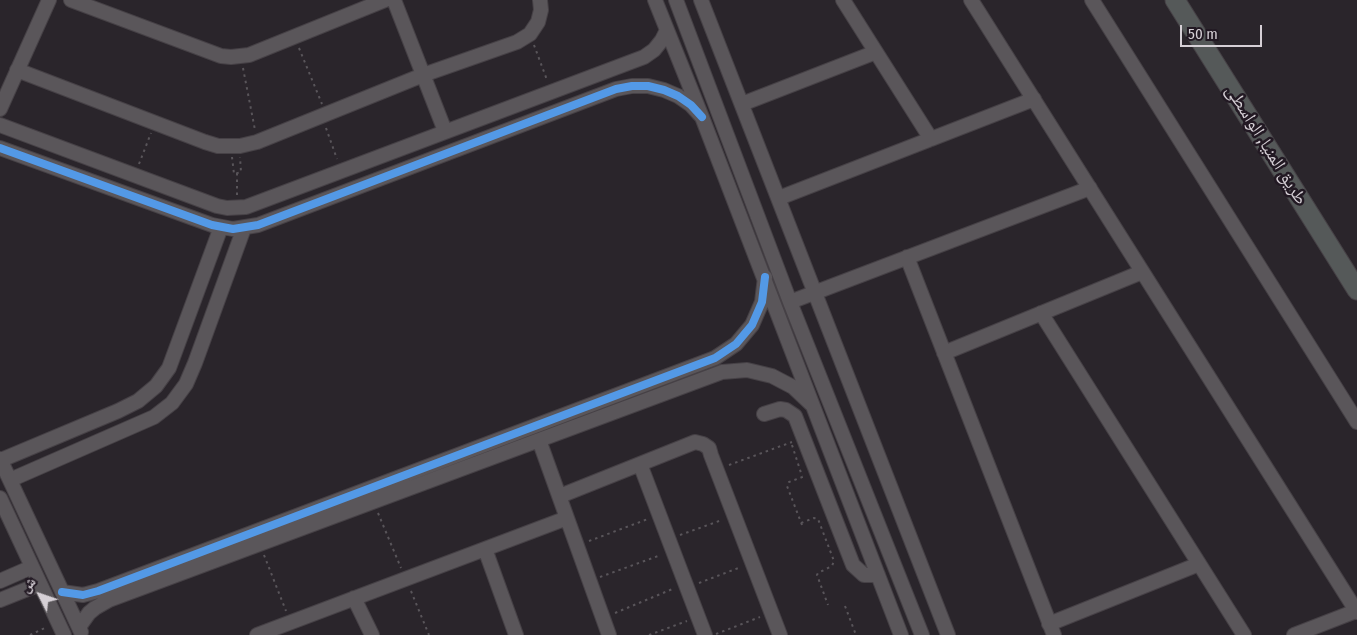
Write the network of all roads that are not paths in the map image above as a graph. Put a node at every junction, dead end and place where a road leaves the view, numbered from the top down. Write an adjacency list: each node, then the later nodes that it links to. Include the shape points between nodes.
1 (49, 0): 15 (street)
2 (71, 0): 3 (street, via 221,56 240,57)
3 (385, 0)
4 (394, 0): 16 (street)
5 (540, 0): 16 (street, via 538,22 530,34 517,42)
6 (655, 0): 13 (street)
7 (676, 0): 34 (street)
8 (701, 0): 18 (street)
9 (843, 0): 14 (street)
10 (970, 0): 17 (street)
11 (1092, 0): 39 (street)
12 (1175, 0): 32 (main road, طريق المنيا, الواسطى)
13 (667, 30): 20 (street); 22 (street, via 654,50 644,57)
14 (876, 52): 18 (street); 23 (street)
15 (17, 70): 16 (street, via 205,142 235,147 257,142); 19 (street)
16 (423, 75): 22 (street)
17 (1034, 100): 23 (street); 25 (street)
18 (742, 104): 26 (street)
19 (0, 109)
20 (702, 117): 28 (street, via 691,105 664,90 648,86 616,89); 31 (street)
21 (0, 125): 22 (street, via 217,206 237,208 254,205)
22 (445, 132)
23 (931, 139): 26 (street)
24 (0, 148): 27 (street)
25 (1090, 188): 29 (street); 30 (street)
26 (779, 198): 33 (street)
27 (221, 227): 28 (street); 41 (street, via 169,368 156,386 138,401 118,411)
28 (244, 228): 43 (street, via 195,363 186,384 172,403 154,417)
29 (907, 257): 33 (street); 36 (street)
30 (1142, 272): 35 (street); 56 (street)
31 (764, 277): 37 (street); 53 (street, via 762,302 752,325 736,344 715,358 98,591 83,595)
32 (1357, 290)
33 (815, 292): 34 (street); 69 (street)
34 (790, 302): 68 (street)
35 (1041, 313): 36 (street); 48 (street)
36 (944, 353): 58 (street)
37 (811, 404): 40 (street, via 783,381 760,372 735,370); 50 (street)
38 (764, 414): 50 (street, via 786,410 798,421 853,565 864,575)
39 (1357, 422)
40 (539, 440): 44 (street); 59 (street, via 102,604 89,613)
41 (0, 460): 43 (street)
42 (640, 464): 44 (street); 65 (street); 66 (street, via 695,442 709,448)
43 (10, 480): 53 (street)
44 (560, 496): 46 (street)
45 (0, 498): 49 (street)
46 (568, 518): 47 (street); 64 (street)
47 (485, 549): 54 (street); 63 (street)
48 (1200, 564): 58 (street); 70 (street)
49 (32, 567): 51 (street); 52 (street)
50 (878, 575): 67 (street)
51 (0, 581)
52 (40, 584): 55 (street); 60 (street)
53 (62, 592): 59 (street)
54 (354, 598): 57 (street); 62 (street)
55 (0, 600)
56 (1356, 612): 71 (street)
57 (284, 628): 61 (street)
58 (1052, 629)
59 (81, 631)
60 (64, 635)
61 (257, 635)
62 (372, 635)
63 (516, 635)
64 (610, 635)
65 (705, 635)
66 (780, 635)
67 (901, 635)
68 (922, 635)
69 (948, 635)
70 (1244, 635)
71 (1294, 635)

